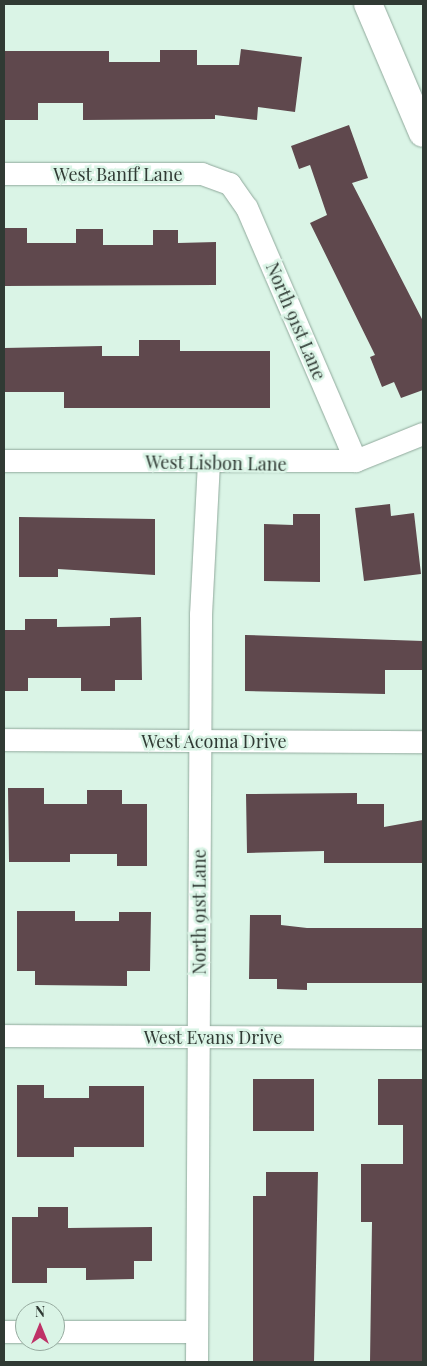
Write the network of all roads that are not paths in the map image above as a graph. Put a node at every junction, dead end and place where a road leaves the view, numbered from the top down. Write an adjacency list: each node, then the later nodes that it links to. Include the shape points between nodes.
1 (368, 4): 2 (main road)
2 (423, 133)
3 (4, 174): 4 (street, West Banff Lane, via 202,174)
4 (230, 184): 7 (street, North 91st Lane, via 247,208)
5 (423, 434): 7 (street, West Lisbon Lane)
6 (4, 461): 8 (street, West Lisbon Lane)
7 (356, 461): 8 (street, West Lisbon Lane)
8 (209, 463): 10 (street, North 91st Lane)
9 (4, 740): 10 (street, West Acoma Drive)
10 (200, 741): 11 (street, West Acoma Drive); 13 (street, North 91st Lane)
11 (423, 742)
12 (4, 1036): 13 (street, West Evans Drive)
13 (198, 1037): 14 (street, West Evans Drive); 16 (street, North 91st Lane)
14 (423, 1038)
15 (65, 1332): 16 (street)
16 (197, 1332): 17 (street, North 91st Lane)
17 (197, 1362)

